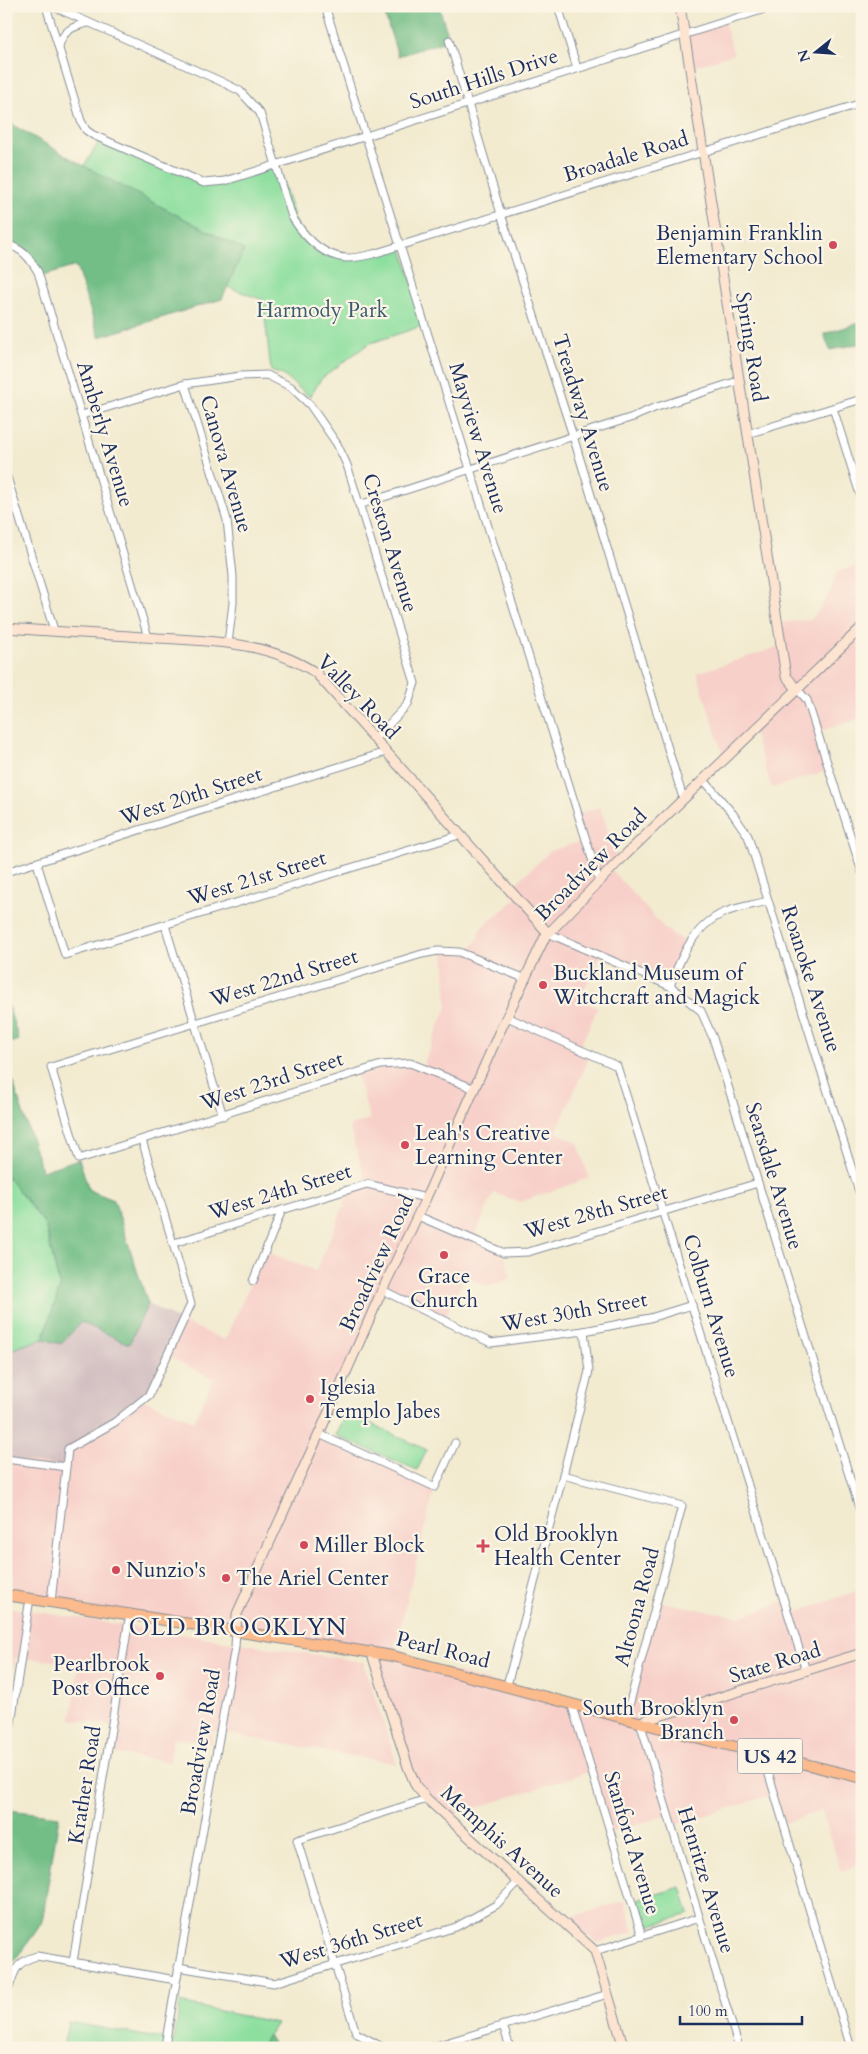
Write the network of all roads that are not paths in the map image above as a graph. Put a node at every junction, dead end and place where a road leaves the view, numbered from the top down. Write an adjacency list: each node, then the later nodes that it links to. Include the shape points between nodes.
1 (46, 6): 10 (street)
2 (52, 6): 7 (street, Broadale Road)
3 (325, 6): 14 (street, Mayview Avenue)
4 (558, 6): 11 (street)
5 (680, 6): 8 (main road, Spring Road)
6 (774, 6): 8 (street, South Hills Drive)
7 (89, 23): 10 (street, via 66,32); 16 (street, Broadale Road, via 240,91 260,113)
8 (685, 34): 11 (street, South Hills Drive); 15 (main road, Spring Road)
9 (449, 40): 12 (street, Treadway Avenue)
10 (59, 49): 16 (street, South Hills Drive, via 80,121 93,135 204,183 225,181)
11 (576, 68): 12 (street, South Hills Drive)
12 (468, 103): 14 (street, South Hills Drive); 17 (street, Treadway Avenue)
13 (862, 104): 15 (street, Broadale Road)
14 (366, 136): 16 (street, South Hills Drive); 19 (street, Mayview Avenue)
15 (703, 152): 17 (street, Broadale Road); 20 (main road, Spring Road)
16 (277, 164): 19 (street, Broadale Road, via 292,217 303,233 322,249 333,255 354,258)
17 (502, 214): 19 (street, Broadale Road); 26 (street, Treadway Avenue)
18 (6, 244): 24 (street, Amberly Avenue, via 18,247 38,272)
19 (401, 244): 27 (street, Mayview Avenue)
20 (738, 381): 25 (main road, Spring Road); 26 (street)
21 (185, 384): 24 (street); 30 (street, Creston Avenue, via 267,375 291,386 310,405 337,444); 35 (street, Canova Avenue, via 227,520 233,576)
22 (862, 399): 23 (street)
23 (833, 408): 25 (street); 29 (street)
24 (82, 415): 34 (street, Amberly Avenue)
25 (747, 434): 36 (main road, Spring Road, via 786,676)
26 (573, 436): 27 (street); 40 (street, Treadway Avenue)
27 (469, 470): 30 (street); 45 (street, Mayview Avenue)
28 (6, 474): 33 (street)
29 (862, 501)
30 (359, 505): 37 (street, Creston Avenue, via 415,683 408,704)
31 (862, 627): 36 (main road, Broadview Road)
32 (6, 628): 33 (main road, Valley Road)
33 (54, 630): 34 (main road, Valley Road)
34 (148, 637): 35 (main road, Valley Road)
35 (228, 642): 37 (main road, Valley Road, via 279,654 316,673)
36 (797, 689): 39 (main road, Broadview Road); 44 (street, via 807,700)
37 (375, 739): 38 (main road, Valley Road)
38 (386, 752): 41 (main road, Valley Road); 42 (street, West 20th Street)
39 (703, 779): 40 (main road, Broadview Road); 46 (street, Roanoke Avenue, via 748,836)
40 (684, 798): 45 (main road, Broadview Road)
41 (459, 835): 47 (street, West 21st Street); 48 (main road, Valley Road)
42 (37, 863): 43 (street, West 20th Street); 47 (street, West 21st Street, via 64,955)
43 (6, 872)
44 (862, 872)
45 (598, 881): 48 (main road, Broadview Road)
46 (768, 901): 50 (street, via 723,912 704,925 692,938); 59 (street, Roanoke Avenue)
47 (164, 925): 52 (street)
48 (548, 933): 49 (main road, Broadview Road); 50 (street, Searsdale Avenue)
49 (526, 978): 51 (main road, Broadview Road); 52 (street, West 22nd Street, via 458,952 422,954)
50 (670, 986): 57 (street, Searsdale Avenue, via 700,1011 713,1038)
51 (507, 1016): 53 (main road, Broadview Road); 61 (street, Colburn Avenue, via 617,1066)
52 (195, 1024): 54 (street); 56 (street, West 22nd Street, via 51,1067)
53 (475, 1089): 54 (street, West 23rd Street, via 410,1063 381,1065); 58 (main road, Broadview Road)
54 (223, 1116): 55 (street, West 23rd Street)
55 (142, 1140): 56 (street, West 23rd Street); 63 (street)
56 (79, 1159)
57 (758, 1182): 61 (street, West 28th Street); 73 (street, Searsdale Avenue)
58 (426, 1198): 60 (street, West 24th Street, via 367,1184); 62 (main road, Broadview Road)
59 (862, 1201)
60 (282, 1210): 63 (street, West 24th Street); 64 (street)
61 (663, 1211): 62 (street, West 28th Street, via 528,1252 514,1253 504,1253); 66 (street, Colburn Avenue)
62 (418, 1216): 65 (main road, Broadview Road)
63 (174, 1243): 71 (street, via 192,1304 149,1395 115,1422 68,1450)
64 (253, 1281)
65 (382, 1290): 67 (street, West 30th Street, via 491,1343); 68 (main road, Broadview Road)
66 (692, 1305): 67 (street, West 30th Street, via 650,1318); 81 (street, Colburn Avenue)
67 (584, 1331): 72 (street, via 589,1371)
68 (320, 1434): 69 (street, via 435,1487); 78 (main road, Broadview Road, via 237,1614)
69 (455, 1443)
70 (6, 1459): 71 (street)
71 (66, 1467): 76 (street)
72 (564, 1474): 82 (street); 84 (street, Altoona Road, via 682,1506)
73 (862, 1517)
74 (6, 1595): 75 (main road, Pearl Road / US 42)
75 (30, 1598): 76 (main road, Pearl Road / US 42); 87 (street)
76 (51, 1602): 77 (main road, Pearl Road / US 42)
77 (130, 1613): 78 (main road, Pearl Road / US 42); 94 (street, Krather Road)
78 (236, 1630): 79 (main road, Pearl Road / US 42); 96 (street, Broadview Road)
79 (370, 1651): 82 (main road, Pearl Road / US 42); 89 (main road, Memphis Avenue, via 408,1767 416,1786)
80 (862, 1653): 81 (main road, State Road)
81 (806, 1671): 85 (main road, State Road)
82 (507, 1685): 83 (main road, Pearl Road / US 42)
83 (571, 1703): 84 (main road, Pearl Road / US 42); 92 (street, Stanford Avenue)
84 (626, 1717): 85 (main road, Pearl Road / US 42)
85 (640, 1722): 86 (main road, Pearl Road / US 42); 91 (street, Henritze Avenue)
86 (763, 1755): 88 (main road, Pearl Road / US 42); 107 (street)
87 (6, 1756)
88 (862, 1778)
89 (427, 1798): 90 (main road, Memphis Avenue); 95 (street, via 297,1840)
90 (519, 1881): 93 (main road, Memphis Avenue); 95 (street, West 36th Street, via 496,1905 456,1927)
91 (699, 1918): 92 (street); 106 (street, Henritze Avenue)
92 (642, 1936): 93 (street)
93 (595, 1950): 98 (main road)
94 (73, 1962): 97 (street); 99 (street, via 37,1956 25,1959 20,1963)
95 (335, 1964): 96 (street, West 36th Street, via 274,1983); 102 (street, via 356,2033)
96 (178, 1967): 97 (street, Broadview Road)
97 (176, 1980): 101 (street, Broadview Road)
98 (608, 1994): 100 (street); 105 (main road)
99 (6, 1996)
100 (504, 2025): 103 (street); 104 (street)
101 (166, 2040)
102 (384, 2048)
103 (429, 2048)
104 (510, 2048)
105 (624, 2048)
106 (739, 2048)
107 (851, 2048)

